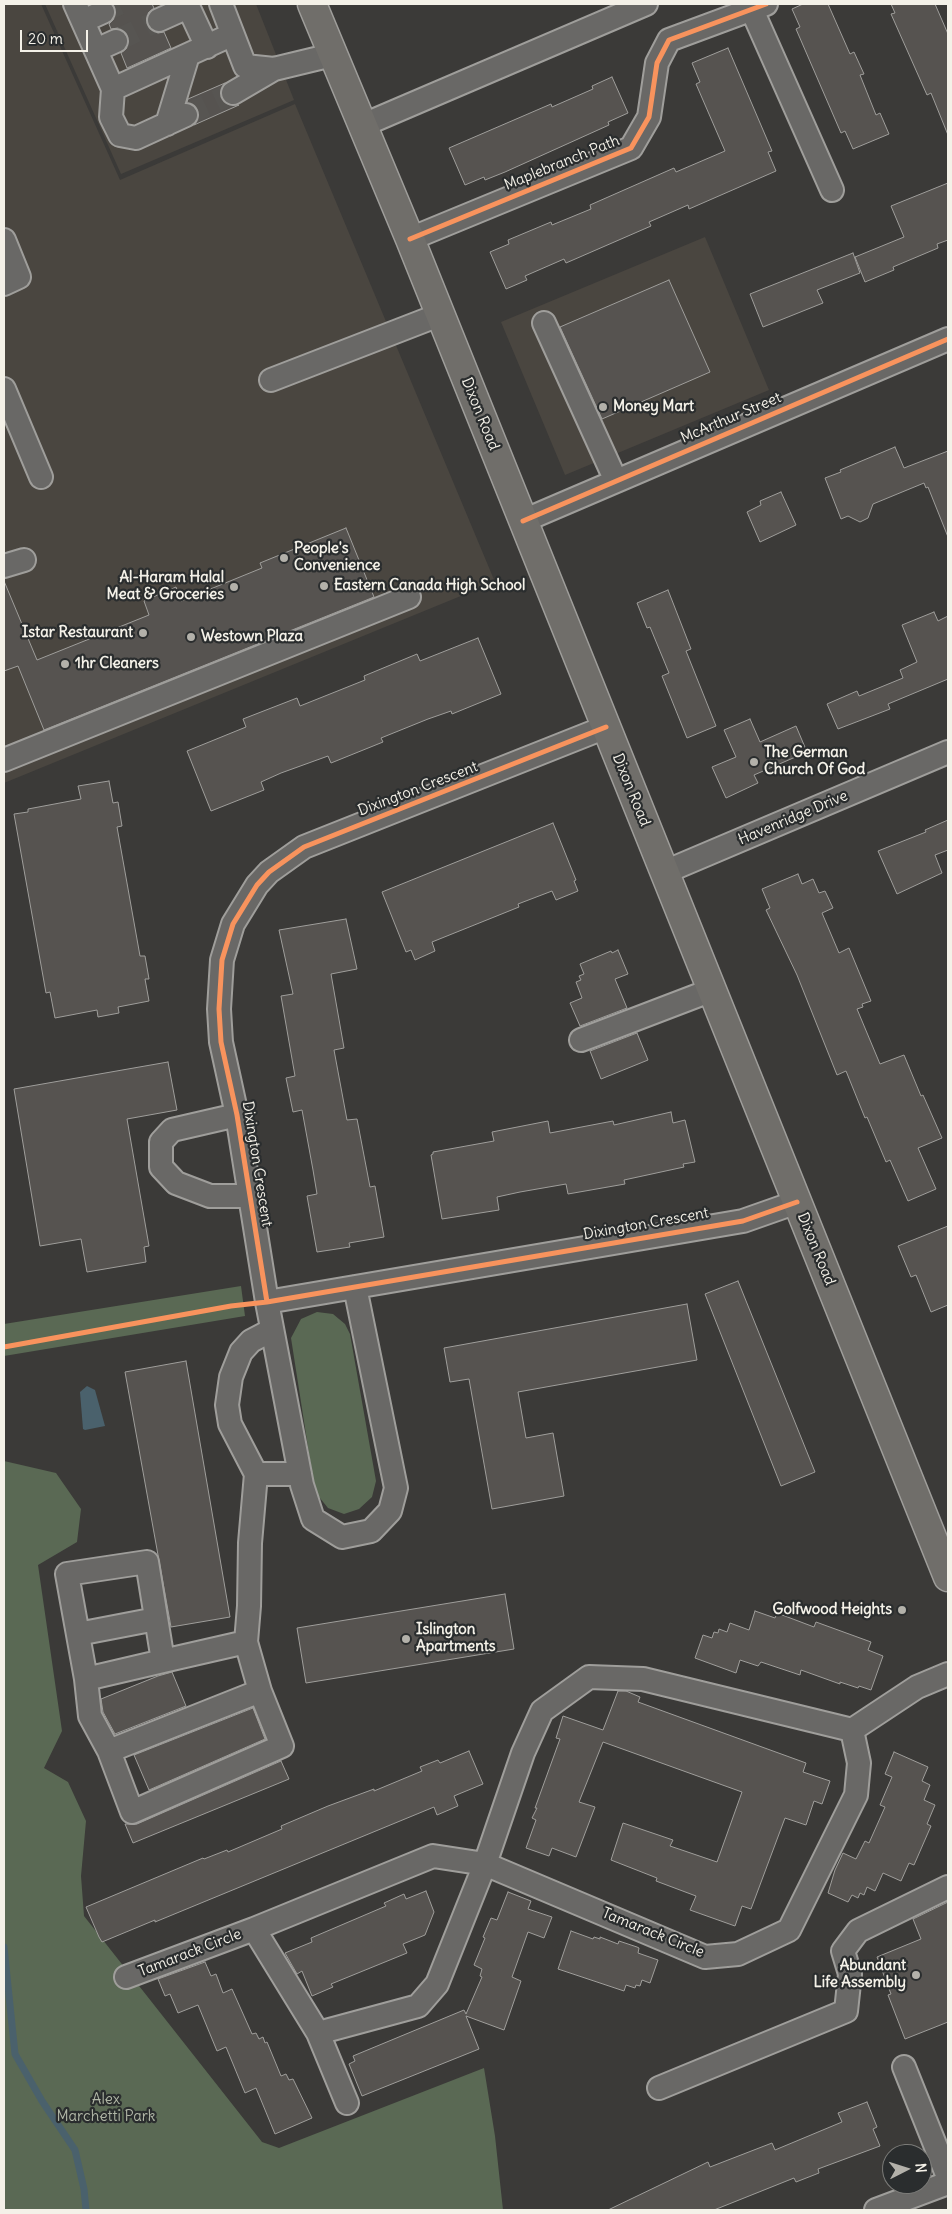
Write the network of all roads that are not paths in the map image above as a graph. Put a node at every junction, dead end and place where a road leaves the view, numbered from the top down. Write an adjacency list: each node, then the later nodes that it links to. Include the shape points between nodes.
1 (221, 4): 9 (street)
2 (312, 4): 11 (main road, Dixon Road)
3 (646, 4): 15 (street)
4 (188, 5): 8 (street); 10 (street)
5 (759, 7): 16 (street, Maplebranch Path); 17 (street, Maplebranch Path, via 669,40 657,63 649,118 631,148)
6 (103, 12): 7 (street)
7 (79, 13): 13 (street, via 106,45)
8 (159, 20)
9 (232, 35): 10 (street); 12 (street, via 245,66)
10 (197, 51): 13 (street); 13 (street, via 176,119 136,138 120,136 111,117)
11 (332, 55): 12 (street); 15 (main road, Dixon Road)
12 (274, 69): 14 (street)
13 (113, 89)
14 (234, 93)
15 (361, 126): 17 (main road, Dixon Road)
16 (832, 190)
17 (410, 239): 20 (main road, Dixon Road)
18 (4, 240): 19 (street, via 19,277)
19 (4, 284)
20 (439, 315): 23 (street); 27 (main road, Dixon Road)
21 (544, 323): 26 (street)
22 (948, 339): 26 (street, McArthur Street)
23 (271, 380)
24 (4, 389): 25 (street)
25 (41, 477)
26 (616, 481): 27 (street, McArthur Street)
27 (523, 521): 29 (main road, Dixon Road)
28 (409, 597): 31 (street)
29 (606, 727): 32 (main road, Dixon Road); 35 (street, Dixington Crescent, via 304,846 269,872 233,924 222,960 221,1042)
30 (948, 752): 32 (street, Havenridge Drive)
31 (4, 760)
32 (665, 872): 33 (main road, Dixon Road)
33 (712, 990): 34 (street); 37 (main road, Dixon Road)
34 (581, 1040)
35 (236, 1115): 36 (street, Dixington Crescent); 36 (street, via 172,1130 161,1142 161,1167 176,1182 210,1196)
36 (249, 1196): 39 (street, Dixington Crescent)
37 (797, 1202): 38 (street, Dixington Crescent, via 743,1221); 43 (main road, Dixon Road)
38 (355, 1287): 39 (street, Dixington Crescent); 42 (street, Dixington Crescent, via 396,1488 390,1511 371,1531 342,1537 313,1519)
39 (266, 1302): 40 (street, Dixington Crescent)
40 (272, 1330): 41 (street, via 251,1341 241,1352 231,1377 230,1424); 42 (street, Dixington Crescent)
41 (256, 1474): 42 (street); 46 (street)
42 (300, 1474)
43 (948, 1577)
44 (156, 1619): 45 (street); 45 (street, via 147,1562 67,1574); 47 (street)
45 (78, 1634): 49 (street)
46 (246, 1642): 47 (street); 50 (street)
47 (163, 1661): 49 (street)
48 (948, 1674): 51 (street, via 917,1687)
49 (86, 1679): 52 (street, via 90,1716)
50 (260, 1691): 52 (street); 52 (street, via 282,1746 132,1812)
51 (852, 1730): 53 (street, via 643,1679 589,1677 542,1711 523,1753); 53 (street, Tamarack Circle, via 859,1763 856,1795 789,1930 738,1954 705,1957)
52 (109, 1751)
53 (485, 1864): 55 (street, Tamarack Circle, via 433,1856); 57 (street, via 438,1984 418,2006)
54 (948, 1886): 59 (street, via 858,1931 843,1951 850,1974 846,2011)
55 (254, 1929): 56 (street, Tamarack Circle); 57 (street, Tamarack Circle)
56 (126, 1977)
57 (318, 2033): 60 (street, Tamarack Circle)
58 (904, 2067): 61 (street)
59 (659, 2088)
60 (347, 2103)
61 (948, 2177)
62 (948, 2182): 63 (street)
63 (876, 2210)

